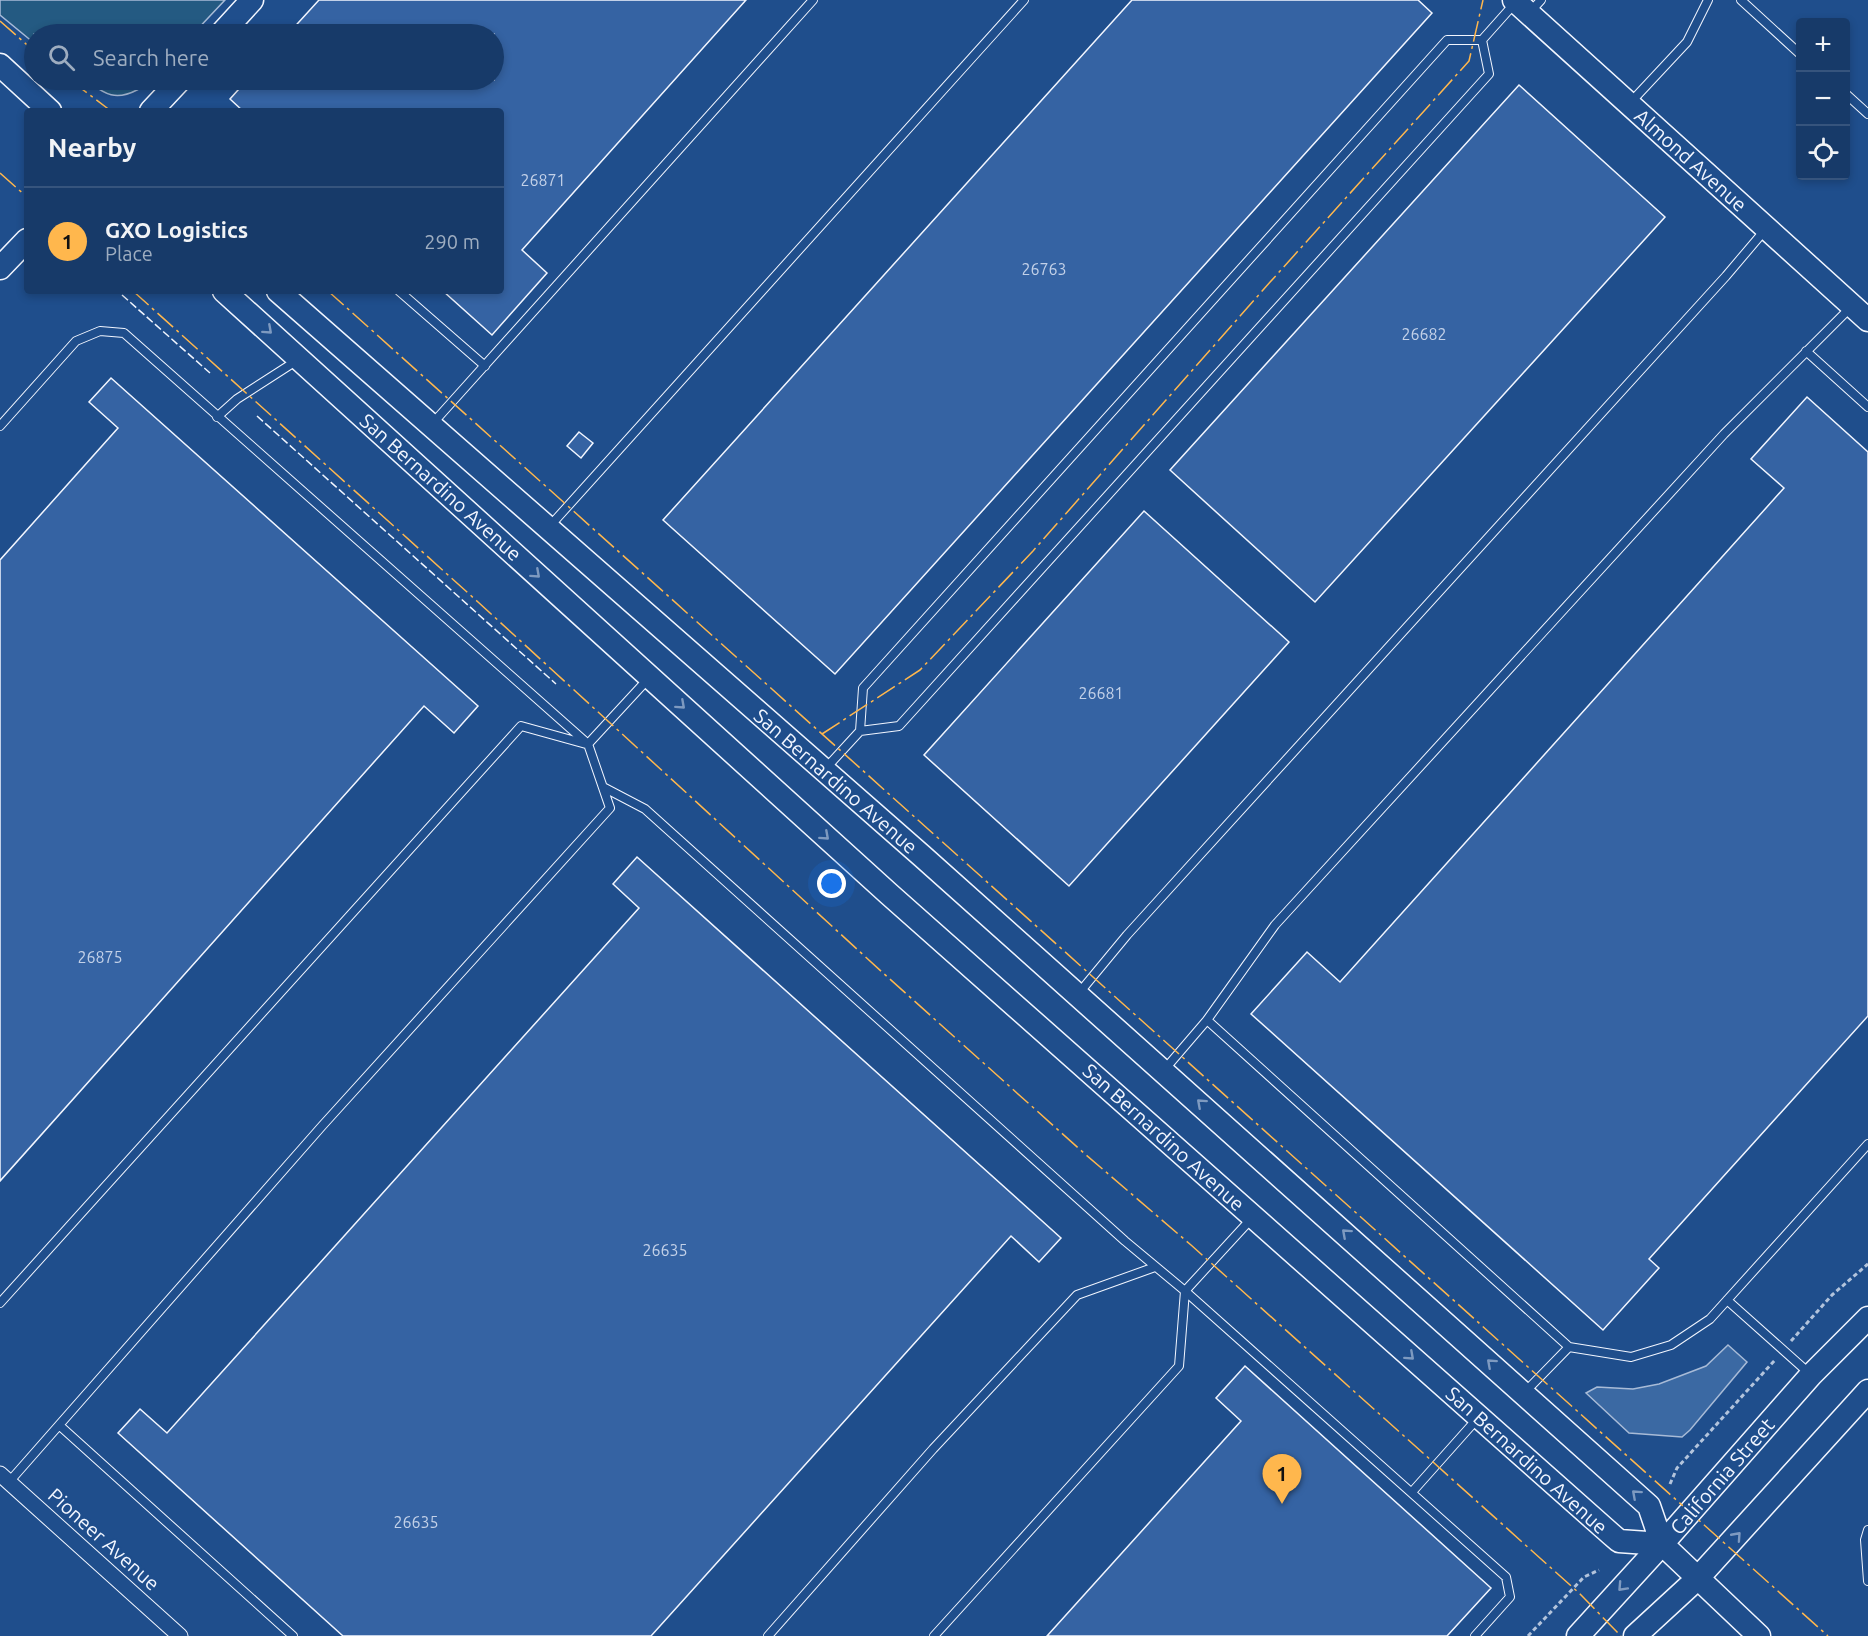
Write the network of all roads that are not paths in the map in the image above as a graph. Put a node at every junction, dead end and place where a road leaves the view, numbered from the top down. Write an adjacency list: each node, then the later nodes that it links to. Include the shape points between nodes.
1 (252, 0): 7 (main road)
2 (813, 0): 28 (lane)
3 (1024, 0): 33 (lane)
4 (1708, 0): 15 (lane, via 1687,42)
5 (1741, 0): 9 (lane)
6 (1525, 4): 8 (lane); 15 (main road, Almond Avenue)
7 (230, 24)
8 (1482, 40): 35 (lane, via 1447,40 863,688); 35 (lane, via 1489,74 899,726)
9 (1796, 50)
10 (0, 65): 11 (main road)
11 (24, 87)
12 (27, 90): 16 (main road)
13 (171, 90): 17 (main road)
14 (1850, 98): 18 (lane)
15 (1629, 104): 19 (main road, Almond Avenue)
16 (47, 108)
17 (154, 108)
18 (1868, 114)
19 (1766, 228): 25 (main road, Almond Avenue); 39 (lane)
20 (24, 243): 21 (main road)
21 (0, 268)
22 (227, 294): 27 (main road, San Bernardino Avenue, one-way to 27)
23 (281, 294): 32 (main road, San Bernardino Avenue)
24 (402, 294): 28 (lane)
25 (1860, 313): 26 (lane)
26 (1806, 351): 29 (lane); 40 (lane, via 1724,434 1275,925)
27 (300, 359): 30 (lane, via 237,399); 34 (main road, San Bernardino Avenue, one-way to 34)
28 (485, 366): 32 (lane)
29 (1868, 407)
30 (217, 417): 31 (lane, via 124,333 100,331 76,341); 36 (lane)
31 (0, 426)
32 (430, 426): 33 (main road, San Bernardino Avenue)
33 (548, 529): 37 (main road, San Bernardino Avenue)
34 (649, 677): 36 (lane); 43 (main road, San Bernardino Avenue, one-way to 43)
35 (860, 731): 37 (lane)
36 (588, 744): 38 (lane); 47 (lane, via 521,726)
37 (824, 770): 39 (main road, San Bernardino Avenue)
38 (603, 787): 44 (lane, via 645,809); 54 (lane, via 610,808)
39 (1078, 994): 41 (main road, San Bernardino Avenue)
40 (1207, 1020): 41 (lane); 49 (lane)
41 (1164, 1070): 52 (main road, San Bernardino Avenue, one-way to 41)
42 (1868, 1144): 46 (lane)
43 (1253, 1216): 45 (lane); 53 (main road, San Bernardino Avenue, one-way to 53)
44 (1155, 1267): 45 (lane); 63 (lane, via 1077,1295 933,1449)
45 (1185, 1291): 56 (lane); 64 (lane, via 1179,1366)
46 (1727, 1300): 49 (lane, via 1710,1319 1671,1345 1631,1357); 50 (lane)
47 (0, 1303)
48 (1868, 1318): 50 (main road, California Street)
49 (1569, 1347): 52 (lane)
50 (1811, 1374): 58 (main road, California Street)
51 (1868, 1391): 59 (main road, one-way to 51)
52 (1525, 1393): 58 (main road, San Bernardino Avenue, one-way to 52, via 1650,1506)
53 (1479, 1417): 56 (lane); 58 (main road, San Bernardino Avenue, via 1619,1541)
54 (59, 1425): 55 (lane); 62 (lane)
55 (4, 1478): 61 (street, Pioneer Avenue)
56 (1412, 1492): 65 (lane, via 1506,1576 1510,1596)
57 (1868, 1530): 60 (lane)
58 (1662, 1544): 59 (main road); 66 (main road, California Street, one-way to 66)
59 (1697, 1579): 67 (main road); 68 (main road)
60 (1868, 1581)
61 (180, 1636)
62 (293, 1636)
63 (768, 1636)
64 (934, 1636)
65 (1475, 1636)
66 (1578, 1636)
67 (1635, 1636)
68 (1759, 1636)

